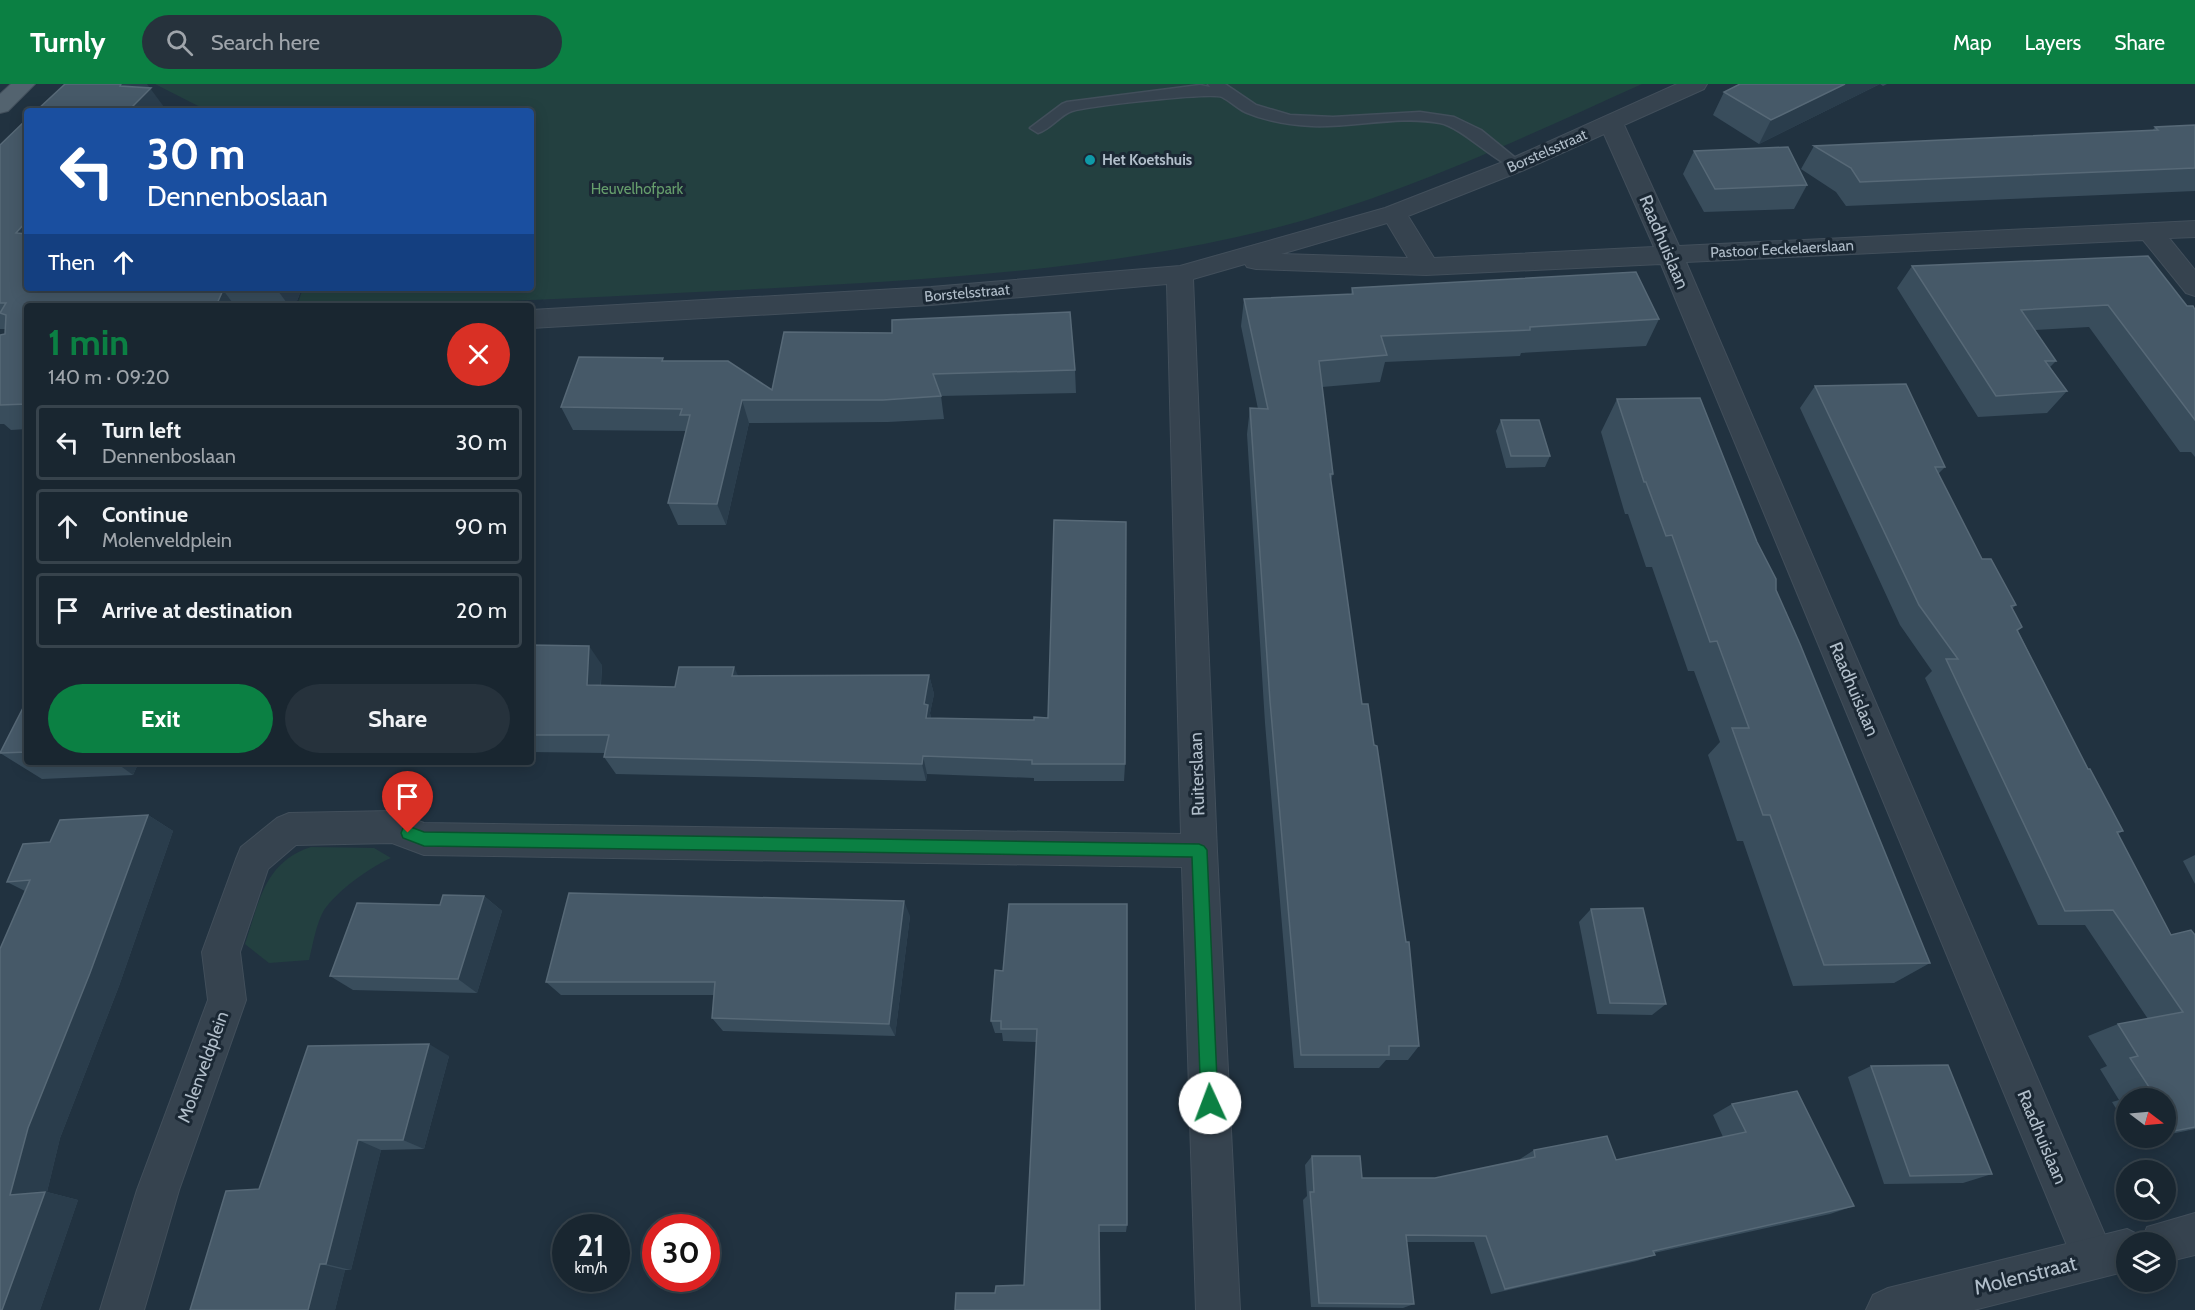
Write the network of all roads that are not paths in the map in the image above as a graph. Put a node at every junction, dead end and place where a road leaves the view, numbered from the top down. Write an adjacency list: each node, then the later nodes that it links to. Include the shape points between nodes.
1 (24, 84): 4 (main road)
2 (1696, 84): 5 (street, Borstelsstraat)
3 (1221, 89): 6 (lane, via 1067,106); 7 (lane, via 1254,111 1300,121 1411,116 1447,120 1482,139)
4 (0, 106)
5 (1611, 123): 7 (street, Borstelsstraat); 11 (street, Raadhuislaan)
6 (1038, 128)
7 (1516, 165): 8 (street, Borstelsstraat)
8 (1394, 213): 12 (street, Borstelsstraat); 13 (street)
9 (2195, 229): 10 (street, Pastoor Eeckelaerslaan)
10 (2150, 231): 11 (street, Pastoor Eeckelaerslaan); 15 (street)
11 (1670, 254): 13 (street, Pastoor Eeckelaerslaan); 20 (street, Raadhuislaan)
12 (1225, 260): 13 (street, Pastoor Eeckelaerslaan); 14 (street, Borstelsstraat)
13 (1426, 267)
14 (1180, 274): 16 (street, Borstelsstraat, via 931,296); 17 (street, Ruiterslaan)
15 (2195, 287)
16 (534, 319)
17 (1199, 850): 21 (street, Molenveldplein, via 424,839 392,827 289,829 254,859 221,952 227,1000 158,1190); 22 (street, Ruiterslaan)
18 (2195, 1234): 19 (street)
19 (2176, 1239)
20 (2110, 1254): 23 (street, Molenstraat)
21 (122, 1310)
22 (1218, 1310)
23 (1888, 1310)

